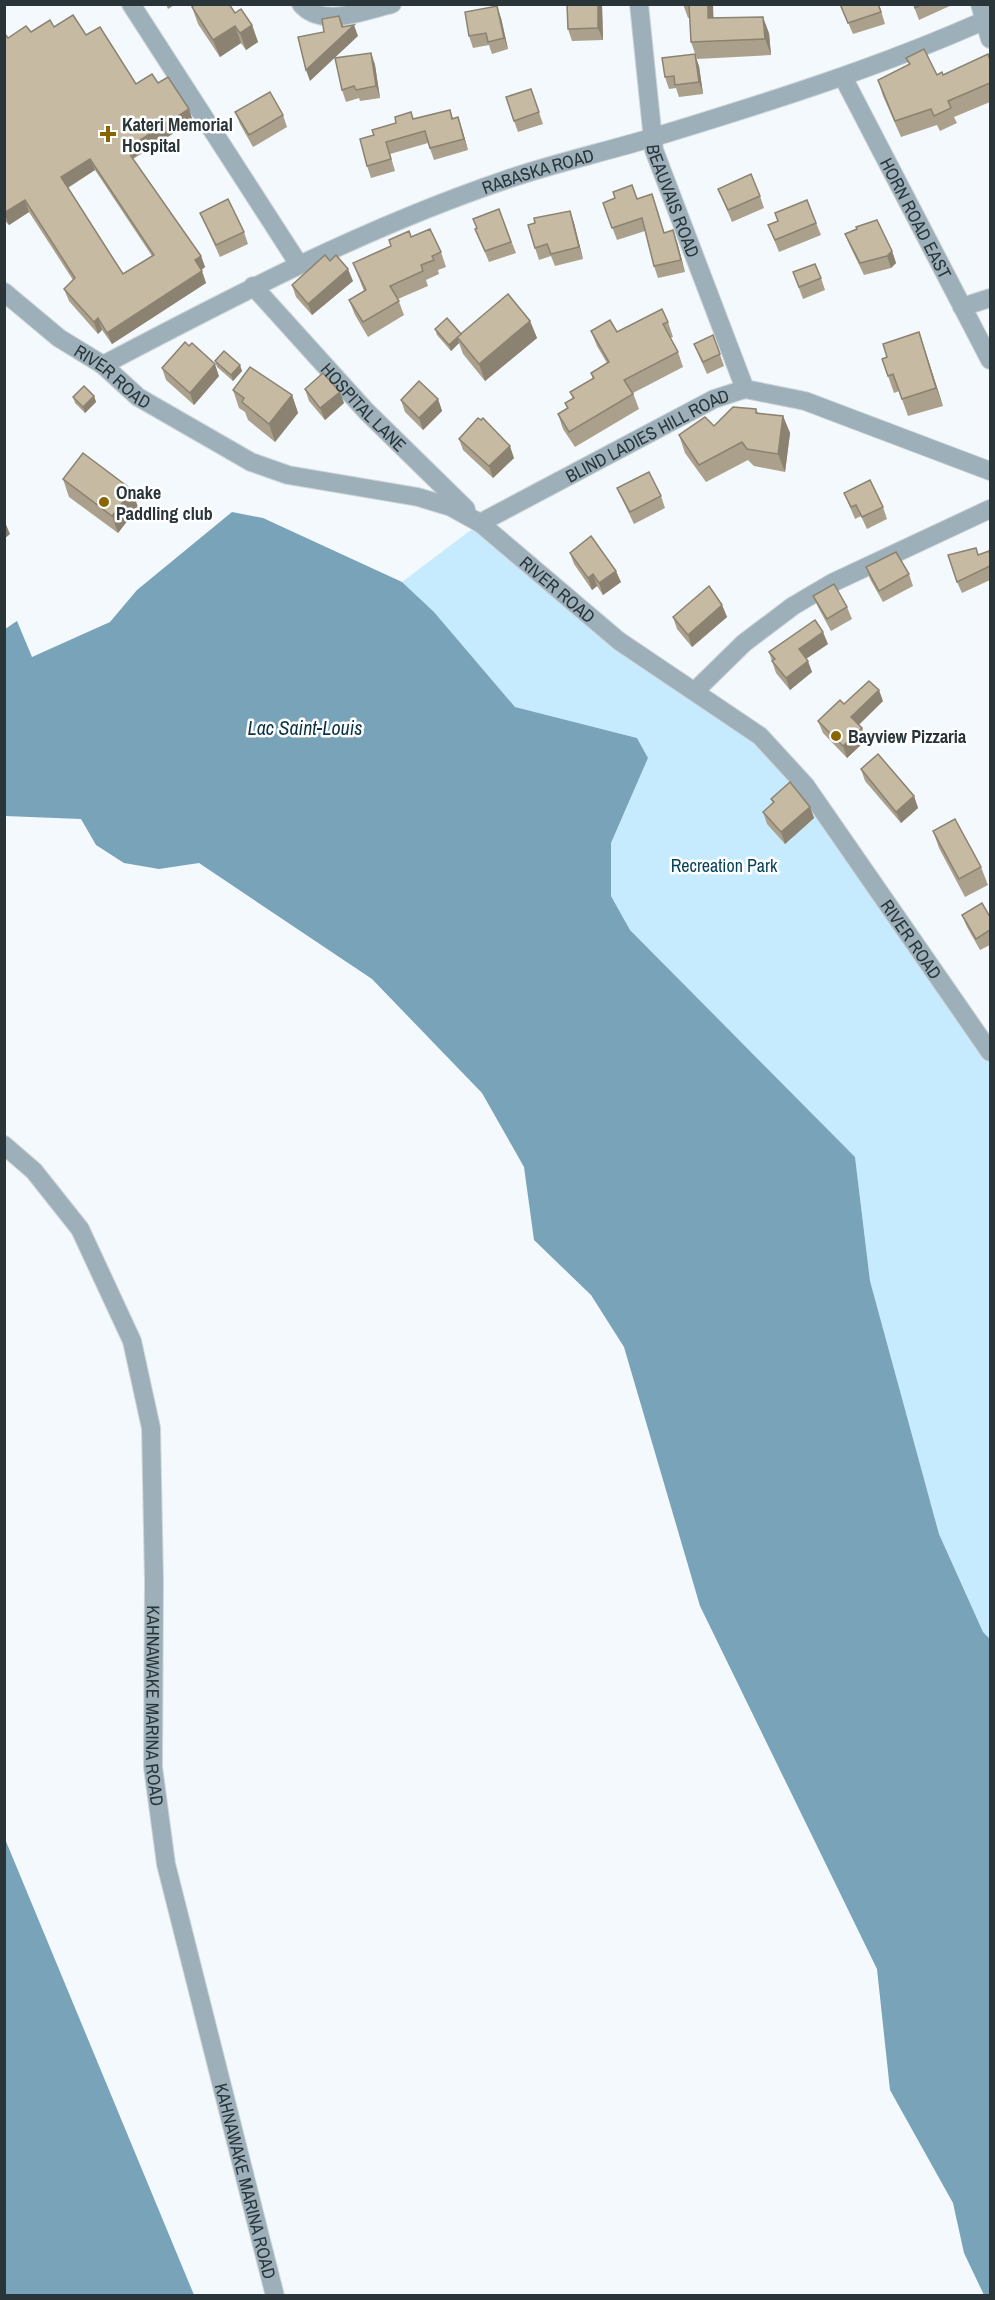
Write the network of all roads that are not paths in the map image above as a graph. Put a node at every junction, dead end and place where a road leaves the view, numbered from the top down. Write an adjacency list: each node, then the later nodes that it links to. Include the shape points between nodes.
1 (131, 4): 9 (street)
2 (301, 4): 3 (street, via 317,16 334,17)
3 (392, 4)
4 (639, 4): 8 (street, BEAUVAIS ROAD)
5 (985, 14): 6 (street); 7 (street, RABASKA ROAD)
6 (990, 39)
7 (843, 77): 8 (street, RABASKA ROAD); 13 (street, HORN ROAD EAST)
8 (651, 138): 9 (street, RABASKA ROAD, via 509,179); 16 (street, BEAUVAIS ROAD)
9 (298, 264): 10 (street, RABASKA ROAD)
10 (253, 286): 15 (street, RABASKA ROAD); 19 (street, HOSPITAL LANE, via 366,411)
11 (4, 292): 15 (street, RIVER ROAD, via 59,338)
12 (990, 298): 13 (street)
13 (962, 307): 14 (street, HORN ROAD EAST)
14 (990, 360)
15 (102, 365): 19 (street, RIVER ROAD, via 138,397 226,450 269,470 418,496)
16 (745, 389): 17 (street, BLIND LADIES HILL ROAD, via 805,401); 19 (street, BLIND LADIES HILL ROAD, via 714,399)
17 (990, 471)
18 (990, 509): 20 (street, via 832,583 793,606 744,643)
19 (480, 522): 20 (street, RIVER ROAD, via 619,641)
20 (695, 691): 21 (street, RIVER ROAD, via 760,736 805,785)
21 (990, 1052)
22 (4, 1145): 23 (street, KAHNAWAKE MARINA ROAD, via 34,1171 80,1229 132,1341 151,1428 153,1767 166,1864)
23 (275, 2295)

